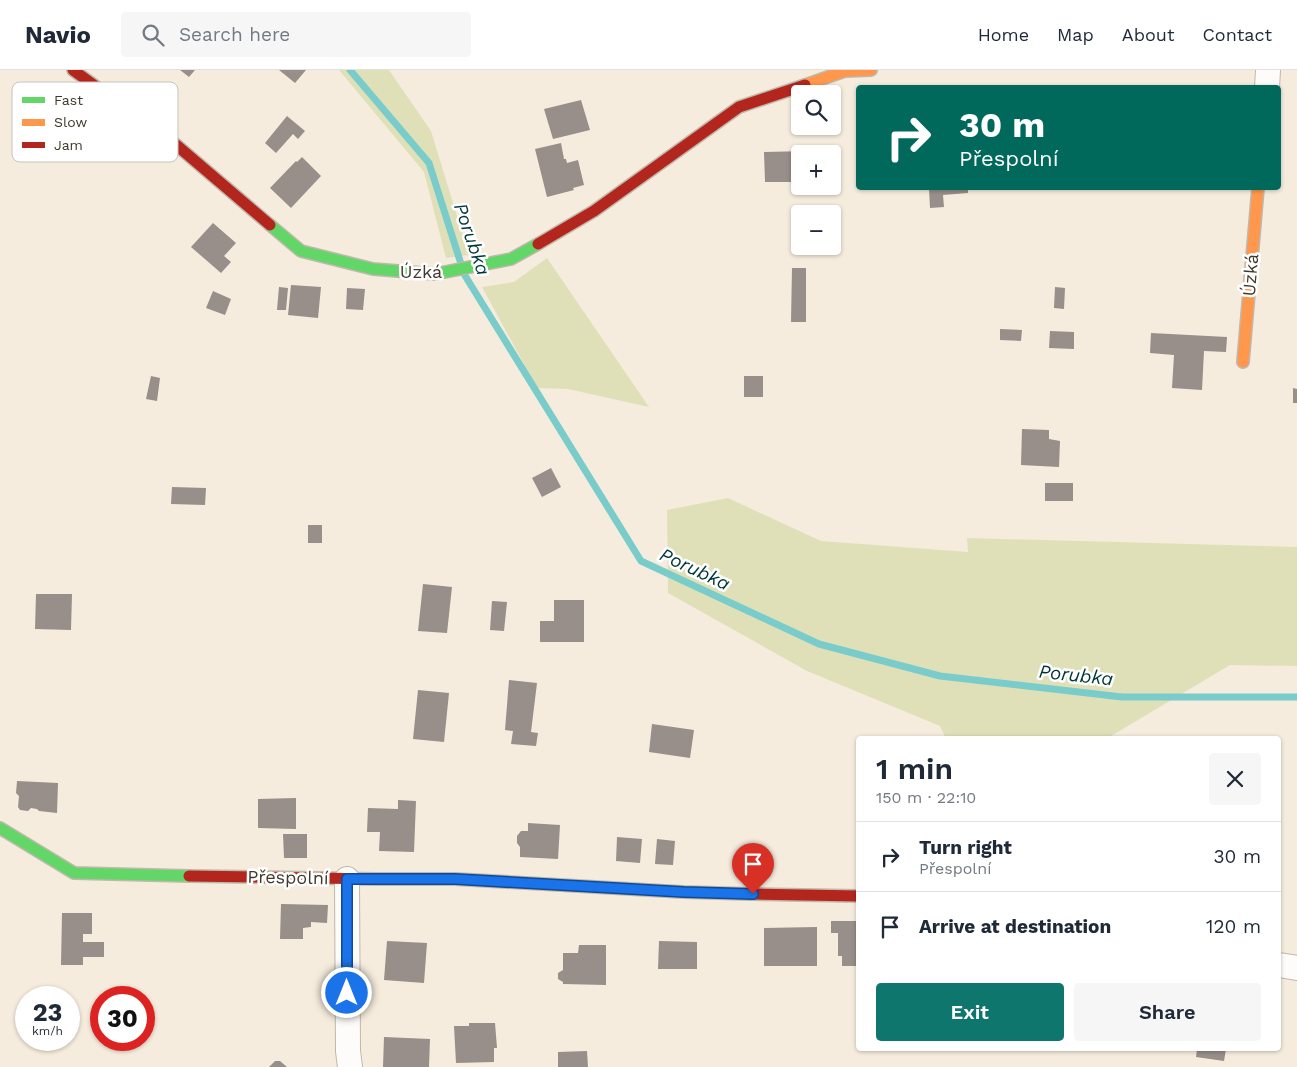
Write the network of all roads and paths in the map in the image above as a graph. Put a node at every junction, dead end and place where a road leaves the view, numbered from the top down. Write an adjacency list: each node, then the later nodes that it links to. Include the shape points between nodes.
1 (73, 70): 4 (street, Úzká)
2 (871, 70): 6 (street, Úzká, via 845,70 739,107 594,210 511,259 435,274 374,269 301,251)
3 (1268, 70): 5 (street)
4 (90, 82)
5 (1267, 85)
6 (178, 146)
7 (1258, 190): 8 (street, Úzká)
8 (1243, 362)
9 (0, 828): 10 (street, Přespolní, via 74,873)
10 (347, 879): 11 (street, Přespolní, via 455,879 684,892); 14 (street)
11 (856, 896)
12 (1281, 965): 13 (street)
13 (1297, 968)
14 (350, 1067)

